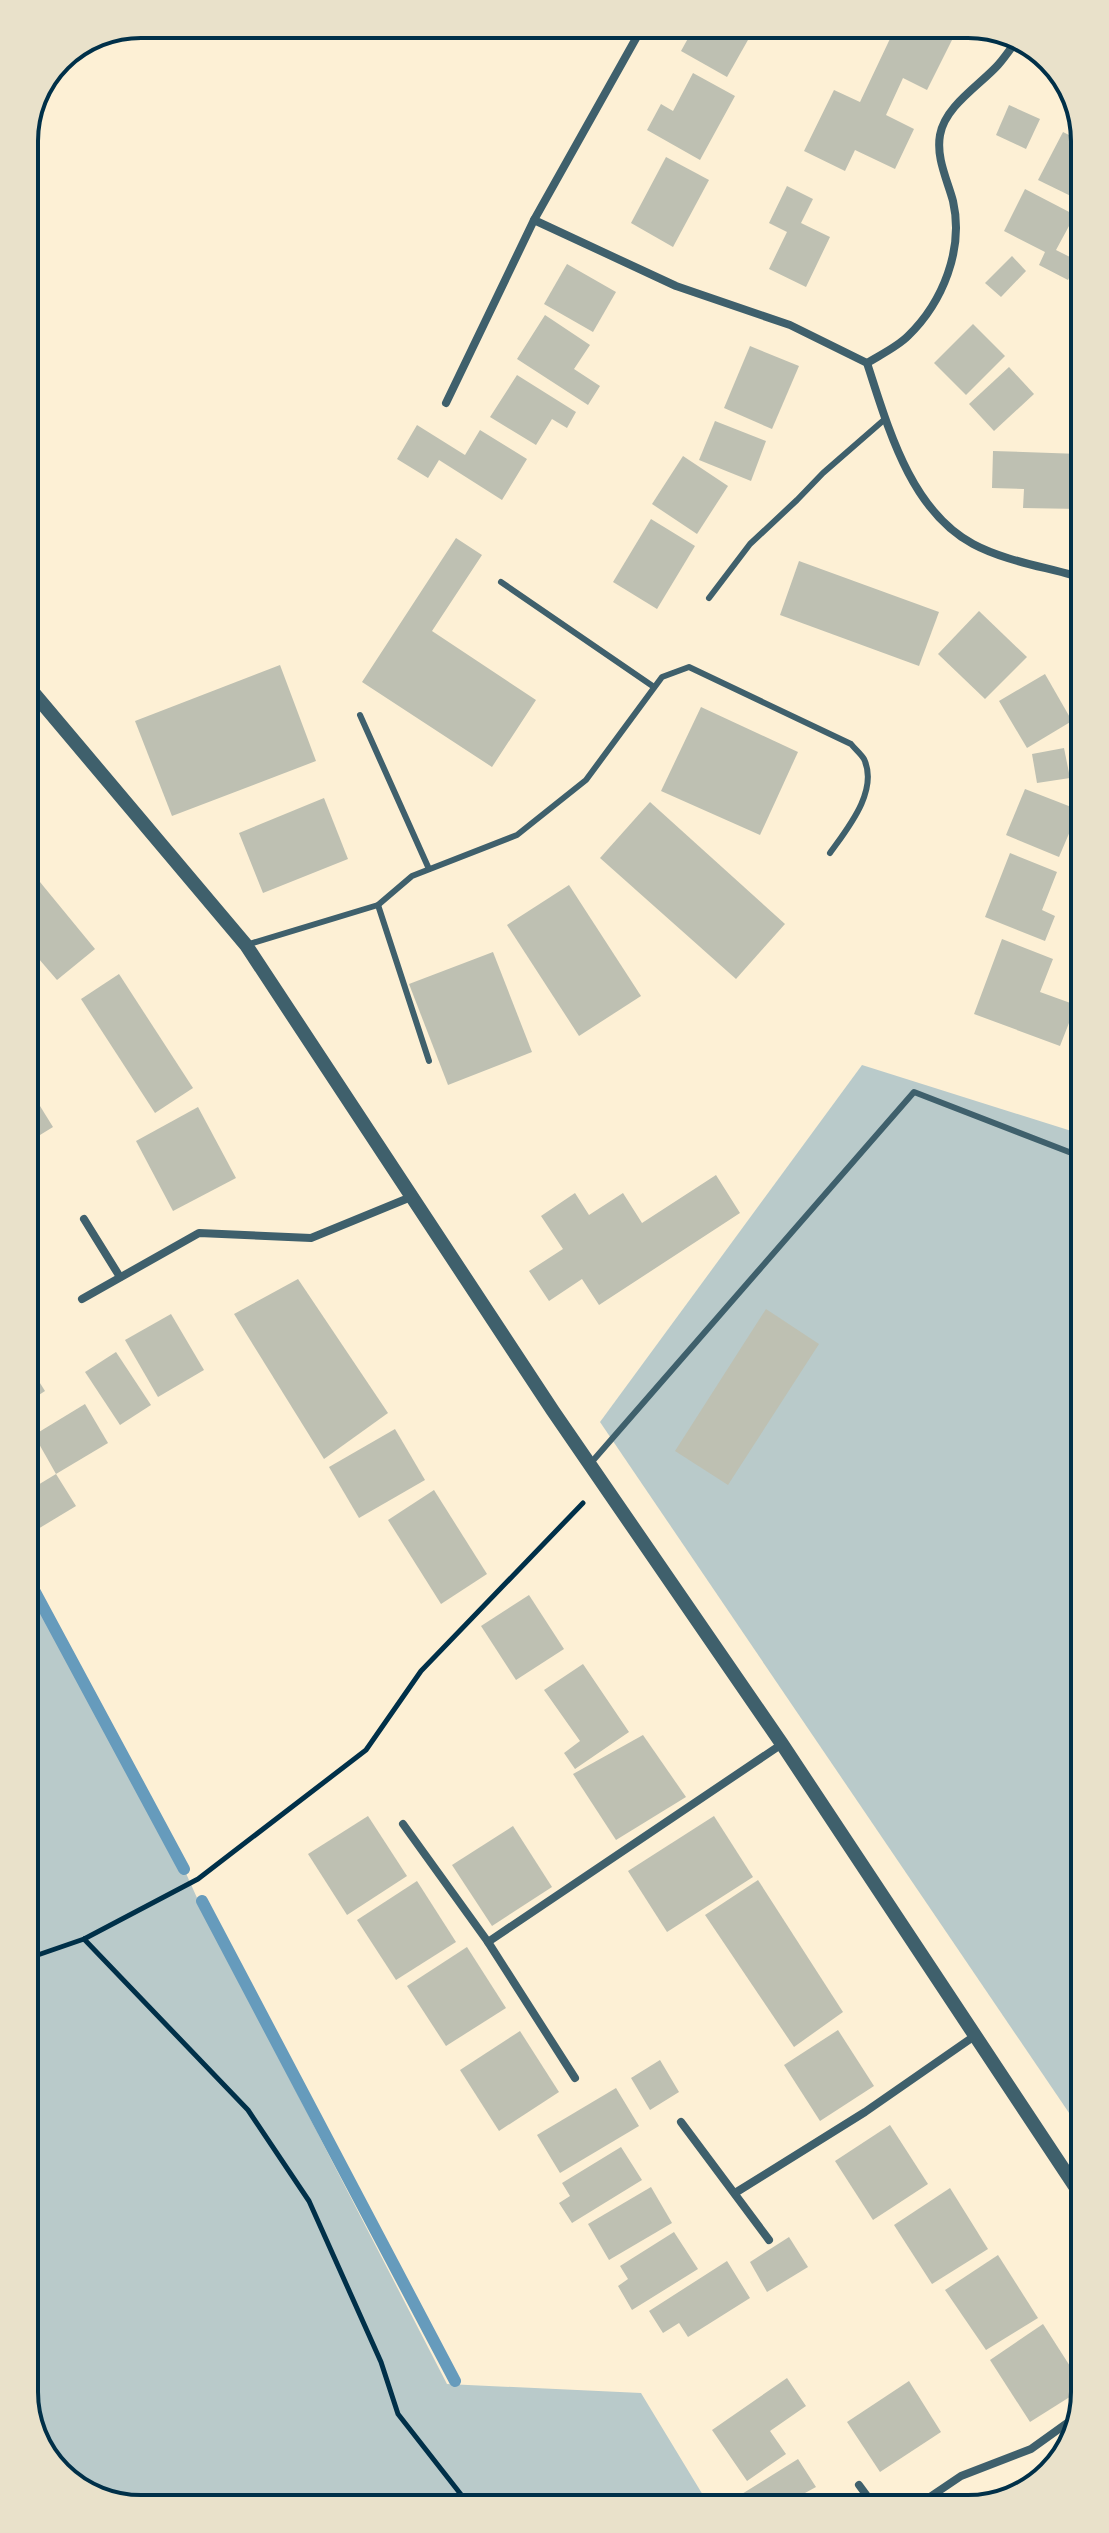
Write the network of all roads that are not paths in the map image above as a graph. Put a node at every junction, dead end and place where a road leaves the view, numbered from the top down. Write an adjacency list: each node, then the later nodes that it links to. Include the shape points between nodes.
1 (636, 38): 3 (street)
2 (1011, 48): 4 (street, via 949,115 940,133 939,154 956,238 941,291 907,337)
3 (534, 220): 4 (street, via 676,286 790,325); 5 (street)
4 (867, 363): 6 (street)
5 (446, 403)
6 (885, 419): 7 (street, via 920,493 942,521 973,544); 9 (lane, via 750,544)
7 (1071, 575)
8 (501, 582): 10 (lane)
9 (709, 598)
10 (654, 687): 13 (lane, via 662,677 689,667 851,744 864,760 868,785 853,821); 14 (lane, via 586,780 517,835)
11 (38, 698): 16 (street)
12 (360, 715): 14 (lane)
13 (830, 853)
14 (429, 869): 15 (lane, via 412,876)
15 (378, 905): 16 (lane); 17 (lane)
16 (246, 945): 19 (street)
17 (429, 1061)
18 (1071, 1153): 23 (lane, via 914,1092)
19 (411, 1197): 21 (street, via 311,1238 199,1233); 23 (street)
20 (84, 1219): 21 (street)
21 (120, 1277): 22 (street)
22 (82, 1299)
23 (590, 1464): 24 (street)
24 (782, 1744): 26 (street); 27 (street)
25 (403, 1824): 26 (street)
26 (488, 1942): 28 (street)
27 (976, 2035): 30 (street); 31 (street)
28 (575, 2078)
29 (681, 2122): 31 (street)
30 (1071, 2180)
31 (735, 2193): 32 (street)
32 (769, 2240)
33 (1066, 2424): 36 (street, via 1031,2449 961,2476)
34 (859, 2485): 35 (street)
35 (866, 2495)
36 (933, 2495)

